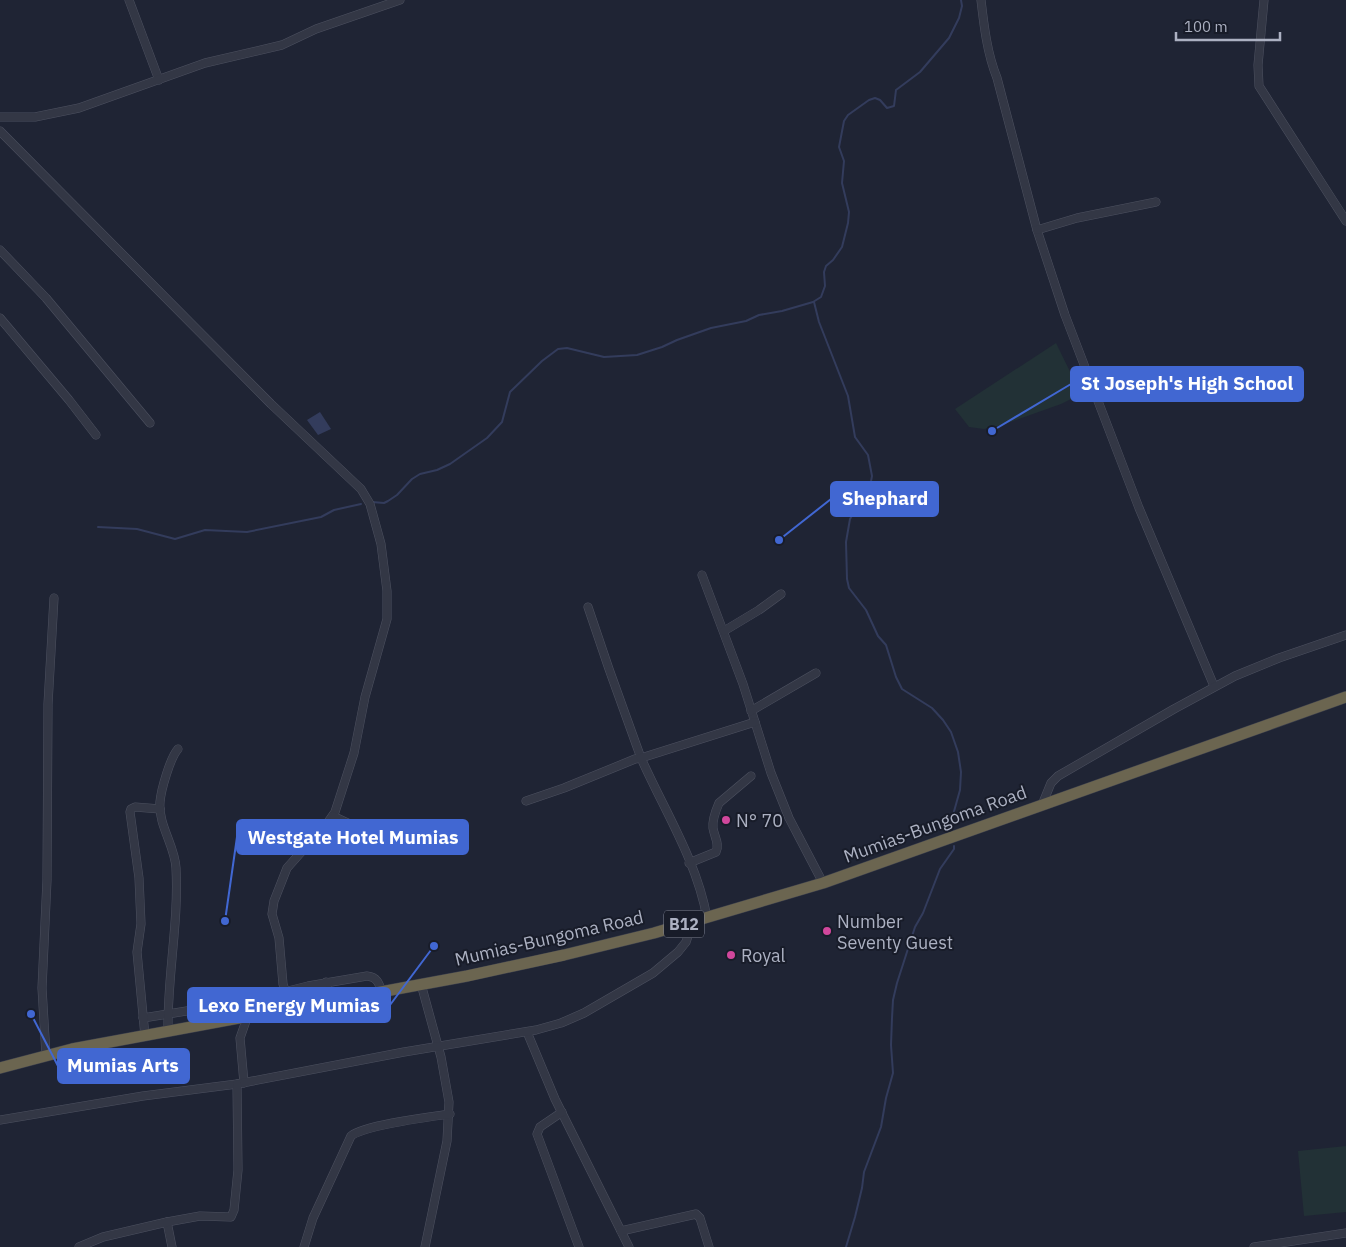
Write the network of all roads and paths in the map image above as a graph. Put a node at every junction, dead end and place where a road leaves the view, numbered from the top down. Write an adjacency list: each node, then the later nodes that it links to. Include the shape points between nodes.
1 (129, 0): 5 (street)
2 (400, 0): 5 (street, via 282,45 205,63)
3 (980, 0): 10 (street, via 986,42)
4 (1264, 0): 9 (street, via 1259,86)
5 (158, 80): 6 (street, via 64,112 36,117)
6 (0, 117)
7 (0, 131): 32 (street, via 271,404 361,488 367,498 382,544 387,618 365,697 354,753)
8 (1156, 202): 10 (street, via 1077,218)
9 (1346, 221)
10 (1037, 230): 22 (street, via 1116,450)
11 (0, 250): 13 (street, via 46,298)
12 (0, 318): 14 (street)
13 (150, 423)
14 (96, 435)
15 (702, 575): 19 (street)
16 (781, 594): 19 (street)
17 (54, 598): 57 (street, via 48,704 47,880 42,988)
18 (588, 607): 27 (street)
19 (724, 631): 24 (street)
20 (1346, 635): 22 (street, via 1254,667)
21 (816, 673): 24 (street)
22 (1214, 686): 30 (street, via 1058,776 1051,783)
23 (1346, 697): 30 (highway, Mumias-Bungoma Road / B12)
24 (751, 711): 25 (street)
25 (755, 722): 27 (street); 35 (street, via 785,809)
26 (178, 749): 31 (street, via 172,759)
27 (641, 758): 29 (street); 34 (street)
28 (751, 776): 34 (street, via 719,803 713,823 718,846 716,852)
29 (526, 801)
30 (1042, 805): 35 (highway, Mumias-Bungoma Road / B12)
31 (160, 808): 48 (street, via 176,868); 50 (street, via 135,807 130,812 139,890 141,928 137,952)
32 (333, 816): 33 (street, via 348,823); 40 (street, via 287,868 274,901 272,914 279,938 280,970)
33 (363, 839)
34 (689, 863): 36 (street)
35 (823, 883): 36 (highway, Mumias-Bungoma Road / B12)
36 (707, 918): 37 (highway, Mumias-Bungoma Road / B12)
37 (688, 923): 39 (highway, Mumias-Bungoma Road / B12, via 564,955); 54 (street, via 686,942 653,973 584,1013)
38 (326, 982): 40 (street); 41 (street, via 373,977 378,980); 44 (street)
39 (420, 984): 41 (highway, Mumias-Bungoma Road / B12); 56 (street)
40 (285, 992): 42 (street); 47 (street)
41 (382, 992): 44 (highway, Mumias-Bungoma Road / B12)
42 (276, 994): 43 (street); 47 (street)
43 (249, 1001): 45 (street); 49 (street)
44 (332, 1002): 47 (highway, Mumias-Bungoma Road / B12)
45 (227, 1004): 46 (street); 51 (street)
46 (199, 1009): 48 (street); 52 (street)
47 (286, 1010): 49 (highway, Mumias-Bungoma Road / B12)
48 (168, 1014): 50 (street); 53 (street)
49 (250, 1017): 51 (highway, Mumias-Bungoma Road / B12); 59 (street, via 240,1038)
50 (143, 1018): 55 (street)
51 (229, 1021): 52 (highway, Mumias-Bungoma Road / B12)
52 (201, 1026): 53 (highway, Mumias-Bungoma Road / B12)
53 (168, 1032): 55 (highway, Mumias-Bungoma Road / B12)
54 (527, 1032): 56 (street); 60 (street)
55 (145, 1036): 57 (highway, Mumias-Bungoma Road / B12)
56 (437, 1047): 59 (street); 61 (street)
57 (46, 1055): 58 (highway, Mumias-Bungoma Road / B12)
58 (0, 1068)
59 (241, 1084): 62 (street, via 143,1096); 63 (street, via 238,1170 232,1216 200,1216)
60 (562, 1112): 64 (street); 70 (street, via 540,1127 537,1134)
61 (450, 1114): 68 (street, via 389,1124 351,1136 313,1218); 69 (street)
62 (0, 1120)
63 (168, 1222): 66 (street, via 103,1237); 67 (street)
64 (621, 1231): 71 (street); 72 (street, via 696,1214)
65 (1346, 1233): 73 (street)
66 (79, 1247)
67 (172, 1247)
68 (304, 1247)
69 (425, 1247)
70 (579, 1247)
71 (629, 1247)
72 (709, 1247)
73 (1254, 1247)

